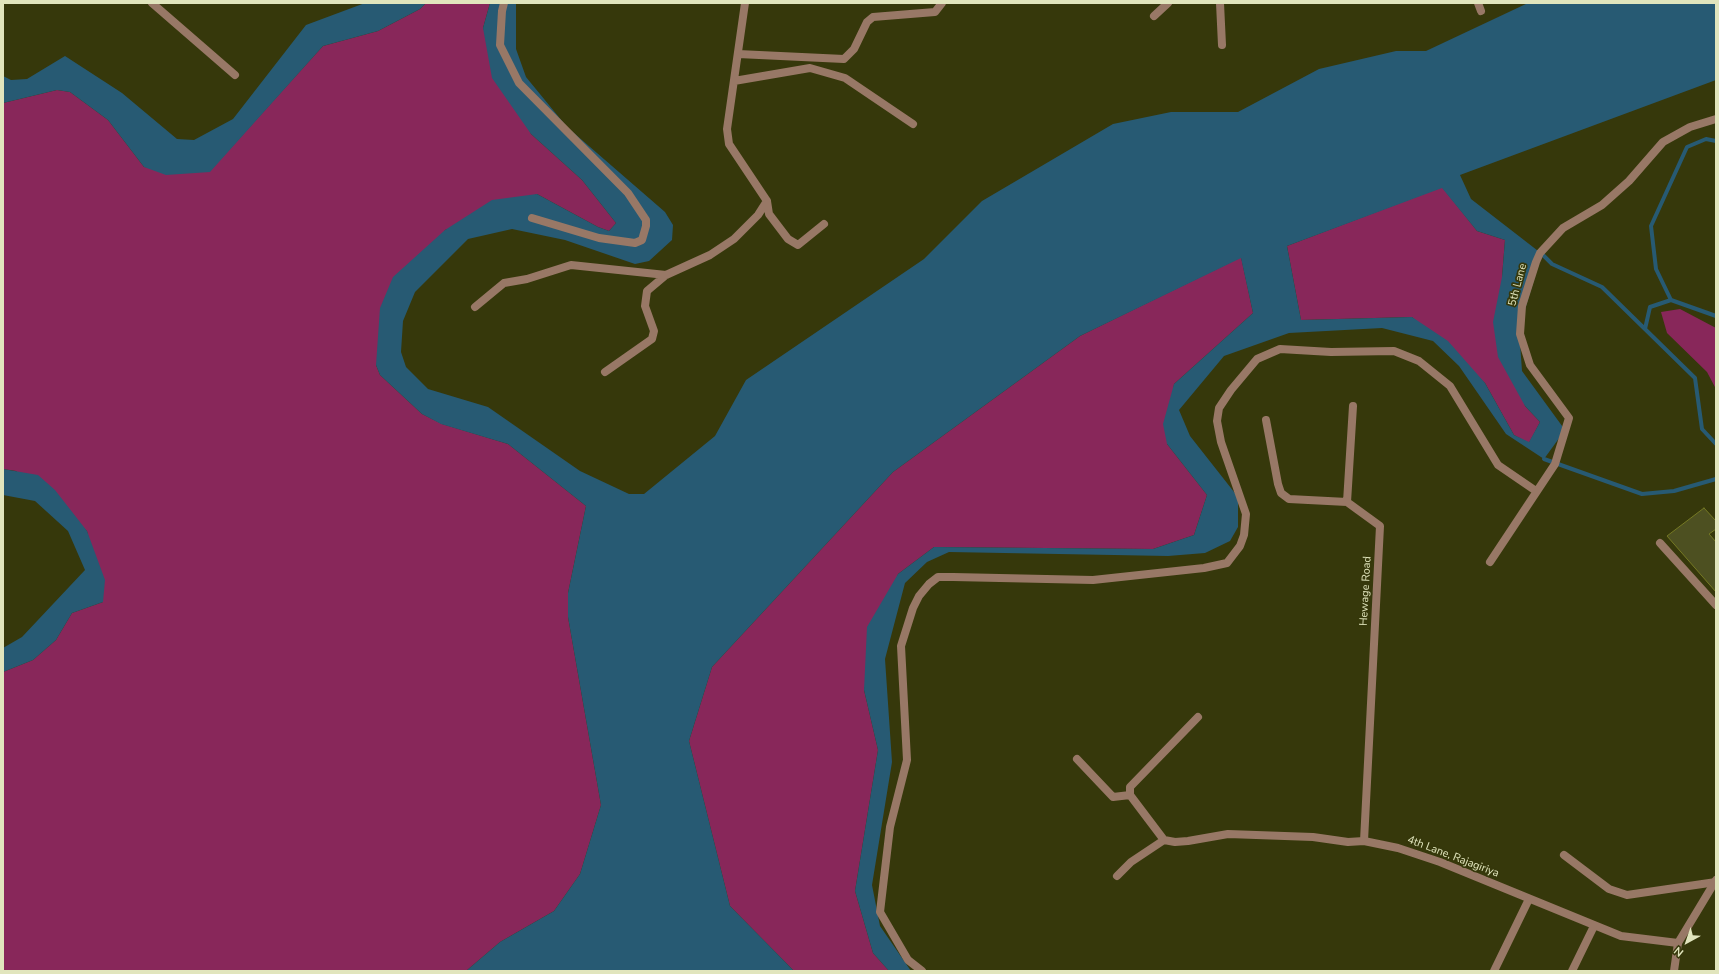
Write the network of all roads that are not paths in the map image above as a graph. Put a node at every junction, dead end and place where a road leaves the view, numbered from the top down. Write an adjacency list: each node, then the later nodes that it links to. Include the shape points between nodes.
1 (504, 3): 15 (street, via 500,45 519,83 628,193 646,220 642,240 635,243 599,238)
2 (745, 3): 9 (street)
3 (942, 3): 9 (street, via 935,12 874,17 867,22 854,49 844,59)
4 (1168, 3): 7 (street)
5 (1220, 3): 8 (street)
6 (156, 4): 10 (street)
7 (1154, 16)
8 (1222, 45)
9 (738, 54): 11 (street)
10 (235, 75)
11 (734, 81): 13 (street, via 810,68 845,78); 14 (street, via 727,129 729,144)
12 (1716, 119): 22 (street, 5th Lane, via 1690,127 1664,142 1629,181 1602,205 1563,228 1540,253 1522,306 1520,334 1530,365 1569,418 1555,464)
13 (913, 124)
14 (767, 202): 16 (street, via 769,214 788,239 798,245); 17 (street, via 734,240 710,255)
15 (532, 218)
16 (824, 224)
17 (666, 275): 18 (street, via 571,265 527,279 504,282); 19 (street, via 647,291 645,306 654,331 652,339)
18 (475, 307)
19 (605, 372)
20 (1353, 406): 23 (street)
21 (1266, 420): 23 (street, via 1281,493 1289,499)
22 (1536, 491): 25 (street, 5th Lane); 38 (street, via 1498,465 1450,386 1420,361 1394,350 1331,352 1280,349 1257,359 1219,408 1217,421 1221,442 1246,514 1240,546 1227,563 1204,568 1093,580 938,577 929,584 913,608 901,646 907,760 890,827 880,912 908,960)
23 (1347, 502): 31 (street, Hewage Road, via 1380,526)
24 (1660, 543): 26 (street)
25 (1490, 562)
26 (1716, 605)
27 (1198, 717): 29 (street, via 1130,787)
28 (1077, 759): 29 (street, via 1113,797)
29 (1130, 796): 30 (street)
30 (1164, 840): 31 (street, 4th Lane, Rajagiriya, via 1188,842 1228,834); 33 (street, via 1131,862)
31 (1364, 841): 35 (street, 4th Lane, Rajagiriya, via 1398,848 1440,862)
32 (1564, 855): 34 (street, via 1609,889 1627,895)
33 (1117, 876)
34 (1716, 881): 37 (street)
35 (1529, 898): 36 (street, 4th Lane, Rajagiriya); 39 (street)
36 (1594, 926): 37 (street, 4th Lane, Rajagiriya, via 1621,936); 40 (street)
37 (1678, 943): 41 (street)
38 (922, 971)
39 (1494, 971)
40 (1572, 971)
41 (1674, 971)

